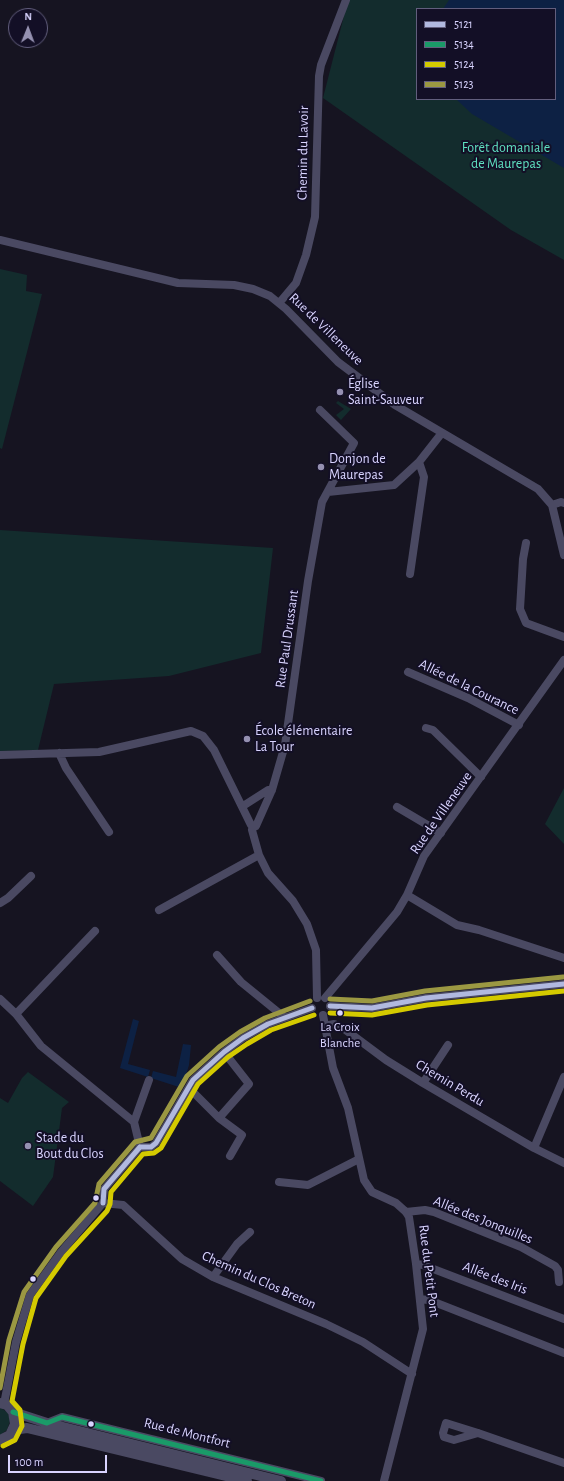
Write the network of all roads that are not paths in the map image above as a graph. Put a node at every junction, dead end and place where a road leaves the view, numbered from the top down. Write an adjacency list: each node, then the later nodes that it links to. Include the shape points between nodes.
1 (346, 0): 3 (street, Chemin du Lavoir, via 318,76 315,217 296,283)
2 (0, 240): 3 (street, Rue de Villeneuve, via 178,283 244,287 264,293)
3 (280, 302): 5 (street, Rue de Villeneuve, via 343,366 395,405)
4 (320, 410): 7 (street, Rue Paul Drussant, via 354,443)
5 (441, 434): 6 (street); 9 (street, Rue de Villeneuve, via 521,478 538,489)
6 (418, 462): 7 (street, via 394,485); 12 (street, via 424,477)
7 (328, 492): 21 (street, Rue Paul Drussant, via 322,502 285,745)
8 (564, 503): 9 (street)
9 (552, 505): 11 (street, Rue de Villeneuve)
10 (526, 543): 13 (street, via 520,609 526,623)
11 (564, 555)
12 (410, 574)
13 (564, 637)
14 (564, 660): 16 (street, Rue de Villeneuve)
15 (408, 672): 16 (street, Allée de la Courance, via 468,698)
16 (519, 725): 20 (street, Rue de Villeneuve)
17 (426, 728): 20 (street, via 433,730)
18 (59, 753): 19 (street); 22 (street, via 99,752 191,731 203,736 214,750); 25 (street, via 66,768)
19 (0, 755)
20 (481, 777): 26 (street, Rue de Villeneuve)
21 (272, 790): 22 (street); 24 (street, Rue Paul Drussant)
22 (243, 806): 24 (street)
23 (397, 807): 26 (street)
24 (253, 827): 27 (street)
25 (109, 832)
26 (441, 833): 29 (street, Rue de Villeneuve, via 424,856)
27 (259, 855): 31 (street); 36 (street, via 268,873 293,901 307,924 316,950)
28 (31, 876): 30 (street)
29 (408, 895): 34 (street, via 457,925); 38 (street, Rue de Villeneuve)
30 (0, 903)
31 (159, 910)
32 (96, 931): 40 (street)
33 (217, 955): 42 (street, via 240,982)
34 (564, 958)
35 (564, 984): 38 (street, via 426,998 372,1008)
36 (317, 998): 38 (street); 39 (street, via 312,1003)
37 (0, 999): 40 (street)
38 (328, 1002): 41 (street, via 329,1010)
39 (312, 1008): 41 (street, via 315,1013); 42 (street)
40 (16, 1014): 51 (street, via 41,1046)
41 (324, 1015): 43 (street, Rue du Petit Pont)
42 (284, 1017): 45 (street, via 243,1038)
43 (325, 1026): 48 (street, Chemin Perdu, via 334,1024 343,1028 386,1060); 55 (street, Rue du Petit Pont)
44 (448, 1045): 48 (street)
45 (224, 1052): 49 (street, via 193,1080); 50 (street, via 249,1084)
46 (564, 1078): 53 (street)
47 (149, 1080): 51 (street)
48 (423, 1083): 53 (street, Chemin Perdu)
49 (189, 1088): 50 (street); 52 (street, via 156,1143 151,1147)
50 (219, 1118): 54 (street, via 242,1136)
51 (134, 1122): 52 (street)
52 (140, 1147): 58 (street, via 104,1189)
53 (534, 1148): 56 (street, Chemin Perdu)
54 (230, 1156)
55 (359, 1159): 57 (street, via 308,1185); 59 (street, Rue du Petit Pont, via 364,1180 372,1192 396,1203)
56 (564, 1163)
57 (279, 1182)
58 (103, 1202): 62 (street, Chemin du Clos Breton, via 123,1205 182,1258); 68 (street, via 61,1252 30,1295)
59 (406, 1212): 61 (street, Rue du Petit Pont, via 409,1217); 63 (street, Allée des Jonquilles, via 434,1212 521,1246 555,1266)
60 (250, 1232): 62 (street, via 237,1244)
61 (416, 1264): 64 (street, Rue du Petit Pont); 65 (street, Allée des Iris)
62 (213, 1277): 67 (street, Chemin du Clos Breton, via 363,1342)
63 (559, 1282)
64 (420, 1299): 66 (street, via 429,1300); 67 (street, Rue du Petit Pont, via 422,1328)
65 (564, 1319)
66 (564, 1353)
67 (412, 1374): 78 (street, Rue du Petit Pont)
68 (2, 1403): 69 (street)
69 (13, 1412): 70 (street, Rue de Montfort); 71 (street)
70 (47, 1423): 76 (street, Rue de Montfort); 77 (street, Rue de Montfort, via 62,1417)
71 (13, 1430): 73 (street); 75 (street, via 27,1428)
72 (478, 1433): 74 (street)
73 (0, 1440)
74 (564, 1464)
75 (247, 1481)
76 (282, 1481)
77 (321, 1481)
78 (384, 1481)

